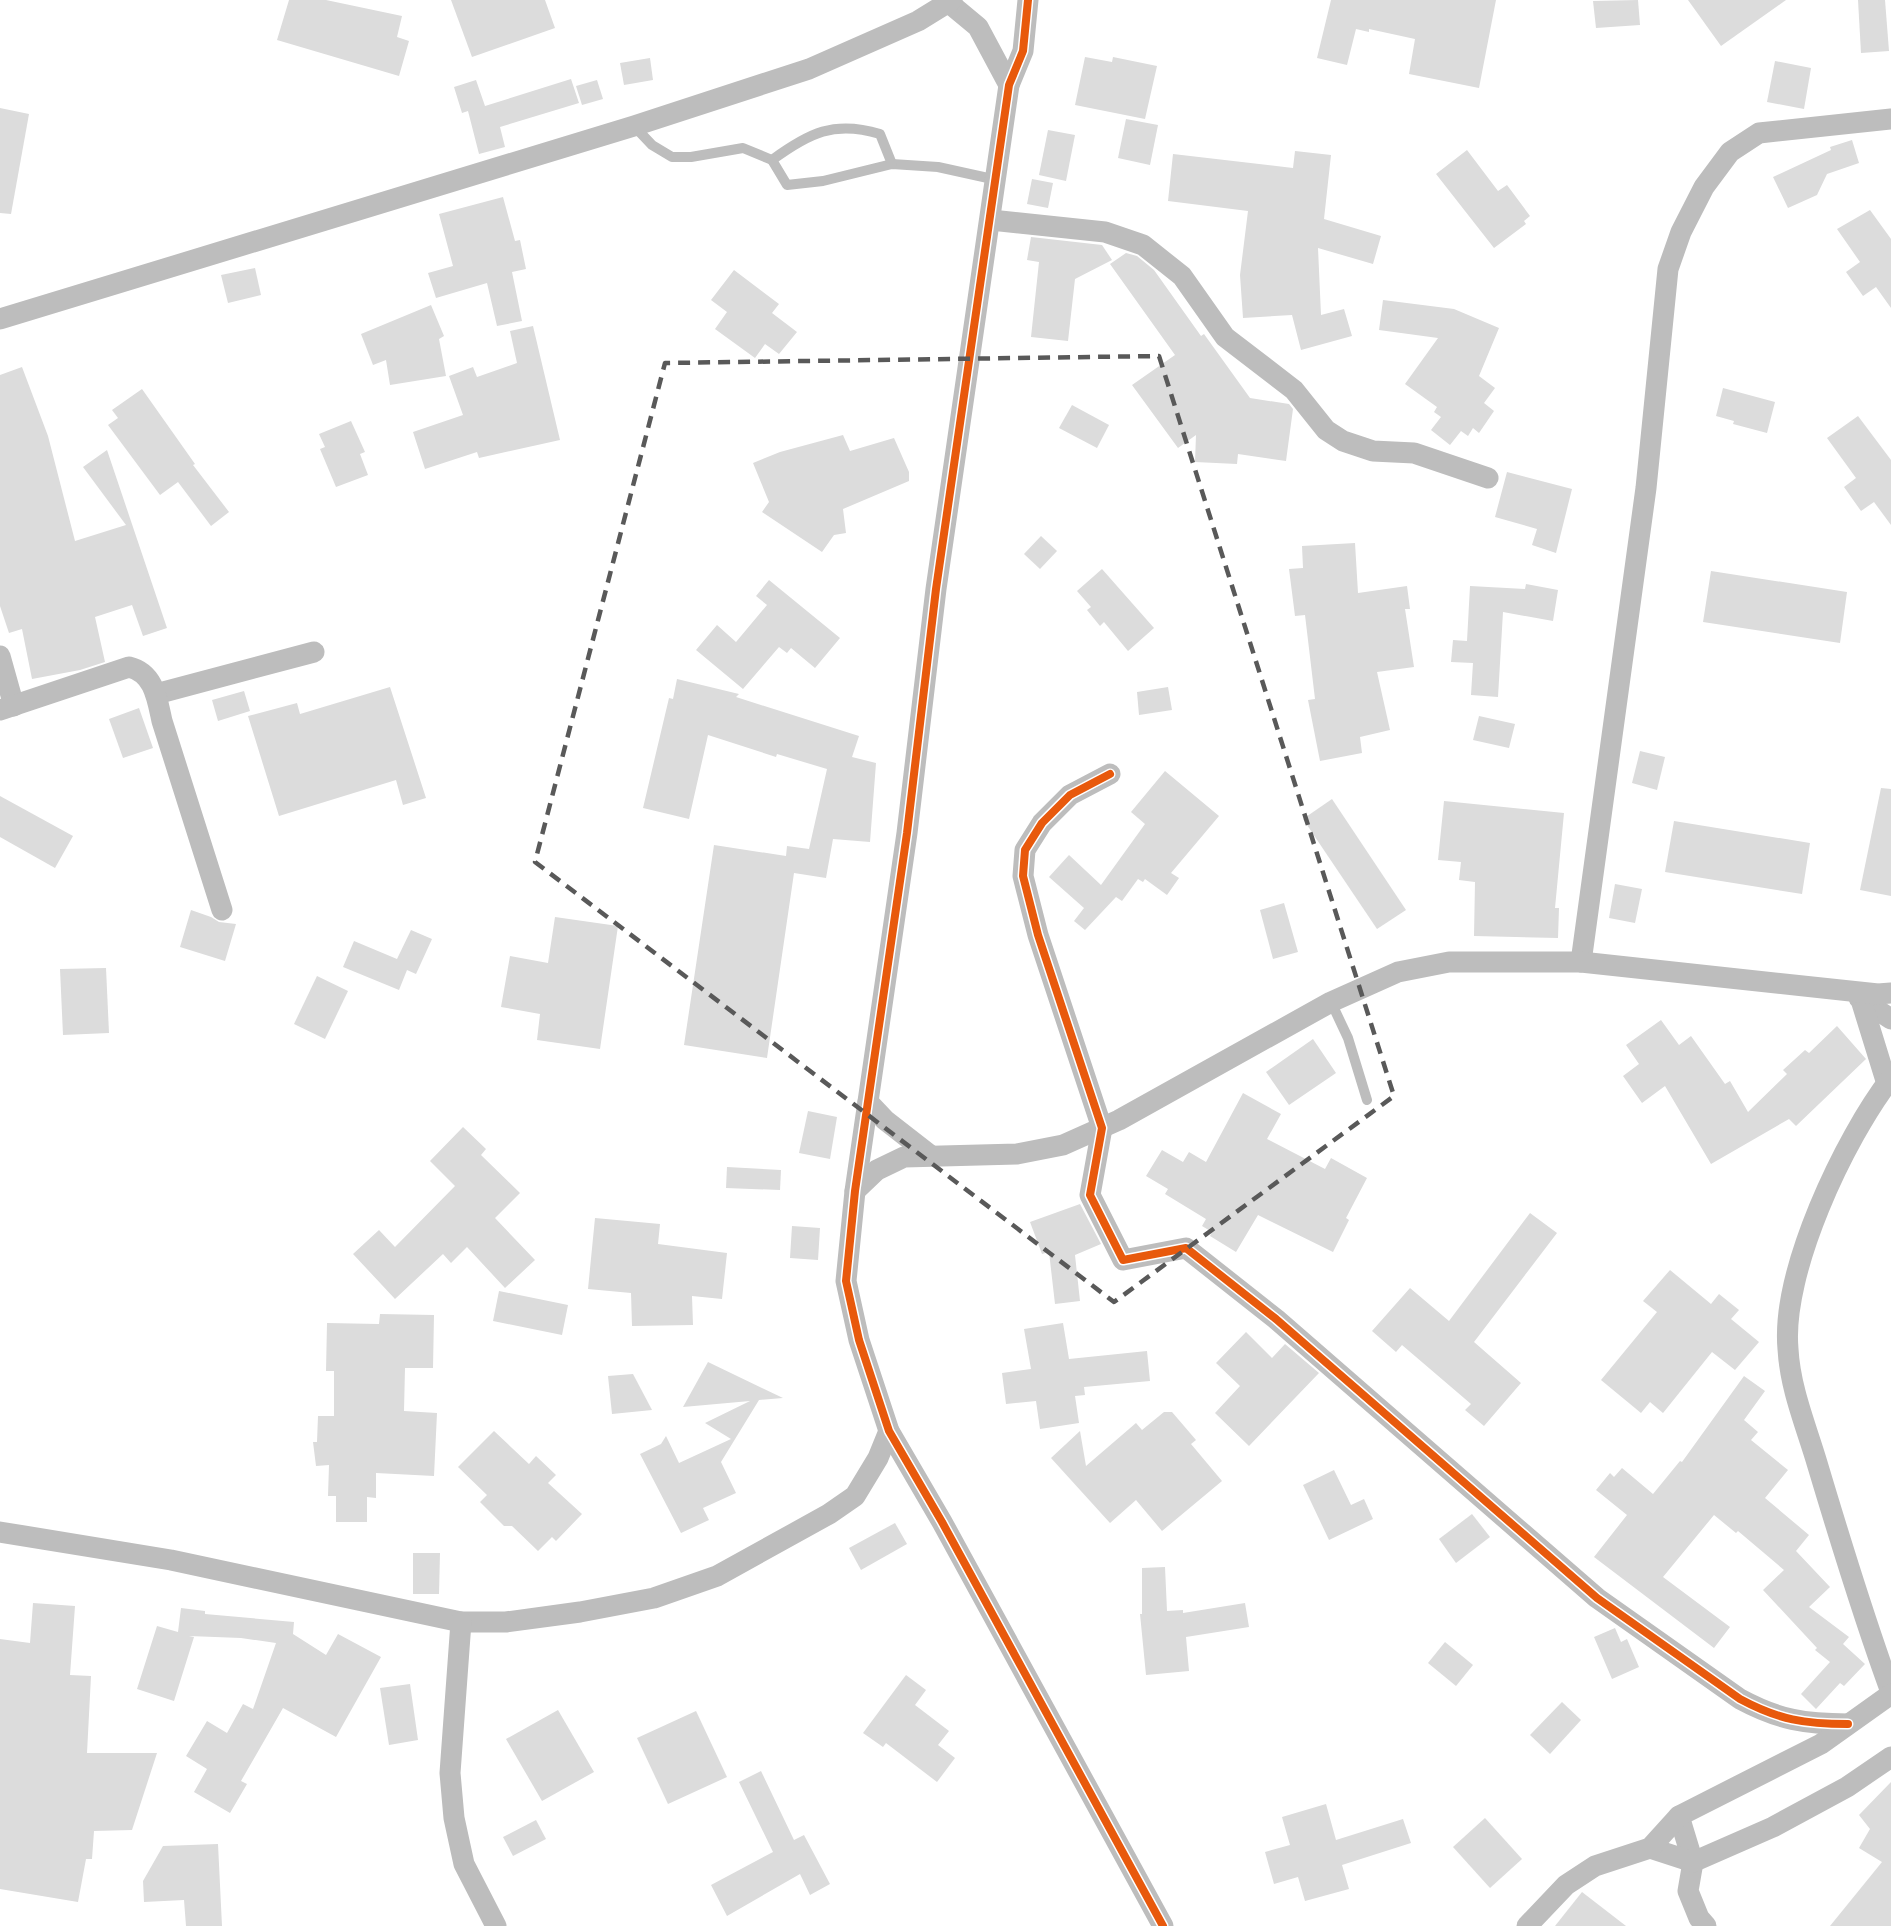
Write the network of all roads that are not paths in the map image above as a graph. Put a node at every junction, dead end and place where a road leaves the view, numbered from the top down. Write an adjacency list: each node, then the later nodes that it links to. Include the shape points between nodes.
1 (1028, 0): 3 (street, via 1023,51)
2 (951, 1): 3 (street, via 978,27); 5 (street, via 918,21 809,69)
3 (1009, 85): 8 (street)
4 (1891, 118): 18 (street, via 1759,133 1730,152 1704,187 1681,232 1668,269 1646,488)
5 (634, 126): 6 (lane, via 652,145 672,157 743,148); 10 (street)
6 (772, 160): 7 (lane, via 787,185); 7 (lane, via 800,140 826,129 857,127 880,134)
7 (892, 164): 8 (lane, via 938,167)
8 (998, 180): 9 (street)
9 (991, 220): 11 (street, via 1105,232 1143,246 1182,276 1225,337 1294,390 1326,430 1343,441 1373,451 1414,453); 25 (street, via 936,589 907,834)
10 (0, 319)
11 (1488, 478)
12 (314, 652): 14 (street)
13 (0, 656): 15 (street)
14 (156, 694): 15 (street, via 147,676 129,667); 17 (street)
15 (7, 708)
16 (1110, 774): 26 (street, via 1071,795 1042,823 1025,850 1023,876 1038,935)
17 (222, 910)
18 (1581, 962): 20 (street); 21 (street, via 1449,962 1398,972)
19 (1891, 993): 20 (street)
20 (1855, 995): 22 (street); 23 (street)
21 (1331, 1002): 24 (lane, via 1348,1038); 26 (street)
22 (1891, 1019)
23 (1889, 1081): 32 (street, via 1859,1128 1804,1246 1791,1291 1787,1348 1857,1597)
24 (1367, 1100)
25 (868, 1102): 27 (street); 28 (street)
26 (1102, 1128): 27 (street, via 1063,1145 1017,1154); 33 (street, via 1090,1195 1123,1260 1186,1248 1276,1319 1597,1598 1740,1700 1763,1712 1805,1723)
27 (930, 1155): 28 (street, via 904,1157 877,1170)
28 (855, 1191): 29 (street, via 846,1281 859,1340)
29 (889, 1431): 31 (street, via 855,1496 830,1514 717,1576 654,1598 580,1612 506,1622); 39 (street)
30 (0, 1532): 31 (street, via 171,1560)
31 (461, 1622): 38 (street, via 450,1773 454,1818 464,1864)
32 (1891, 1693): 33 (street)
33 (1848, 1724): 35 (street, via 1821,1744)
34 (1891, 1757): 37 (street, via 1847,1787 1773,1827)
35 (1679, 1816): 36 (street); 37 (street)
36 (1650, 1848): 37 (street); 40 (street, via 1595,1866 1566,1885)
37 (1693, 1862): 41 (street, via 1688,1891)
38 (496, 1926)
39 (1163, 1926)
40 (1527, 1926)
41 (1706, 1926)

